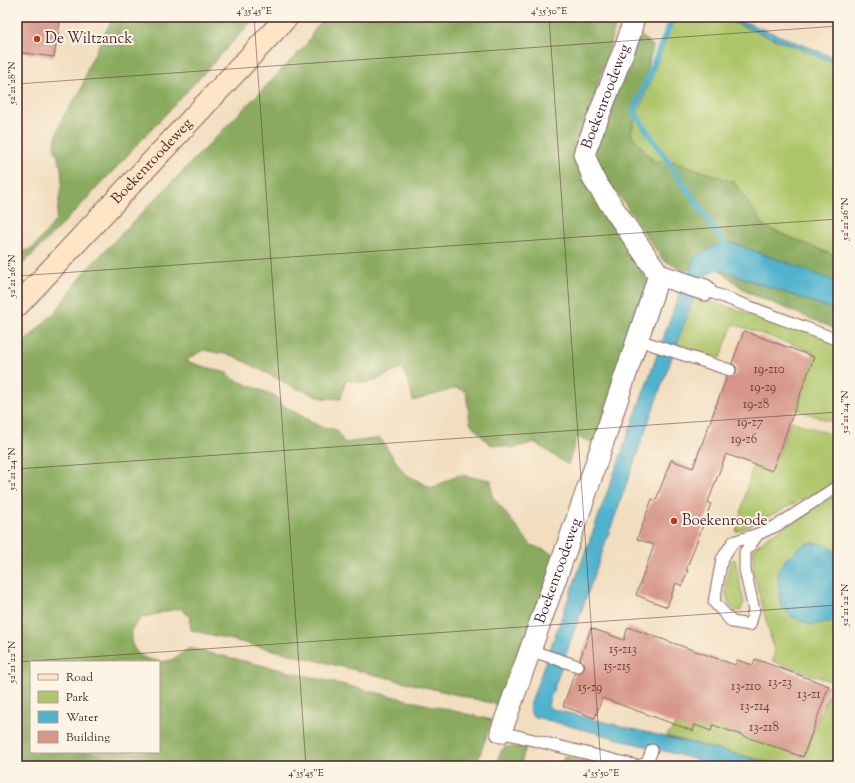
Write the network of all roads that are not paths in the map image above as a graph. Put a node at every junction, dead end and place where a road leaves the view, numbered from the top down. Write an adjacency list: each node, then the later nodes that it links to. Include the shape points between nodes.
1 (287, 17): 5 (main road, Boekenroodeweg)
2 (634, 17): 3 (street, Boekenroodeweg, via 584,154 594,180)
3 (659, 275): 4 (street); 7 (street, Boekenroodeweg)
4 (705, 290): 6 (lane)
5 (17, 306)
6 (838, 340)
7 (645, 342): 8 (lane); 11 (street, Boekenroodeweg, via 584,499)
8 (730, 370)
9 (838, 486): 10 (lane, via 778,525)
10 (758, 534): 10 (lane, via 744,552 745,570 754,610 750,625 732,622 714,602 722,559 733,542)
11 (536, 652): 12 (lane); 13 (street, Boekenroodeweg)
12 (573, 665)
13 (501, 732): 15 (lane, Boekenroodeweg)
14 (652, 750): 15 (lane, Boekenroodeweg, via 648,763)
15 (638, 766)

